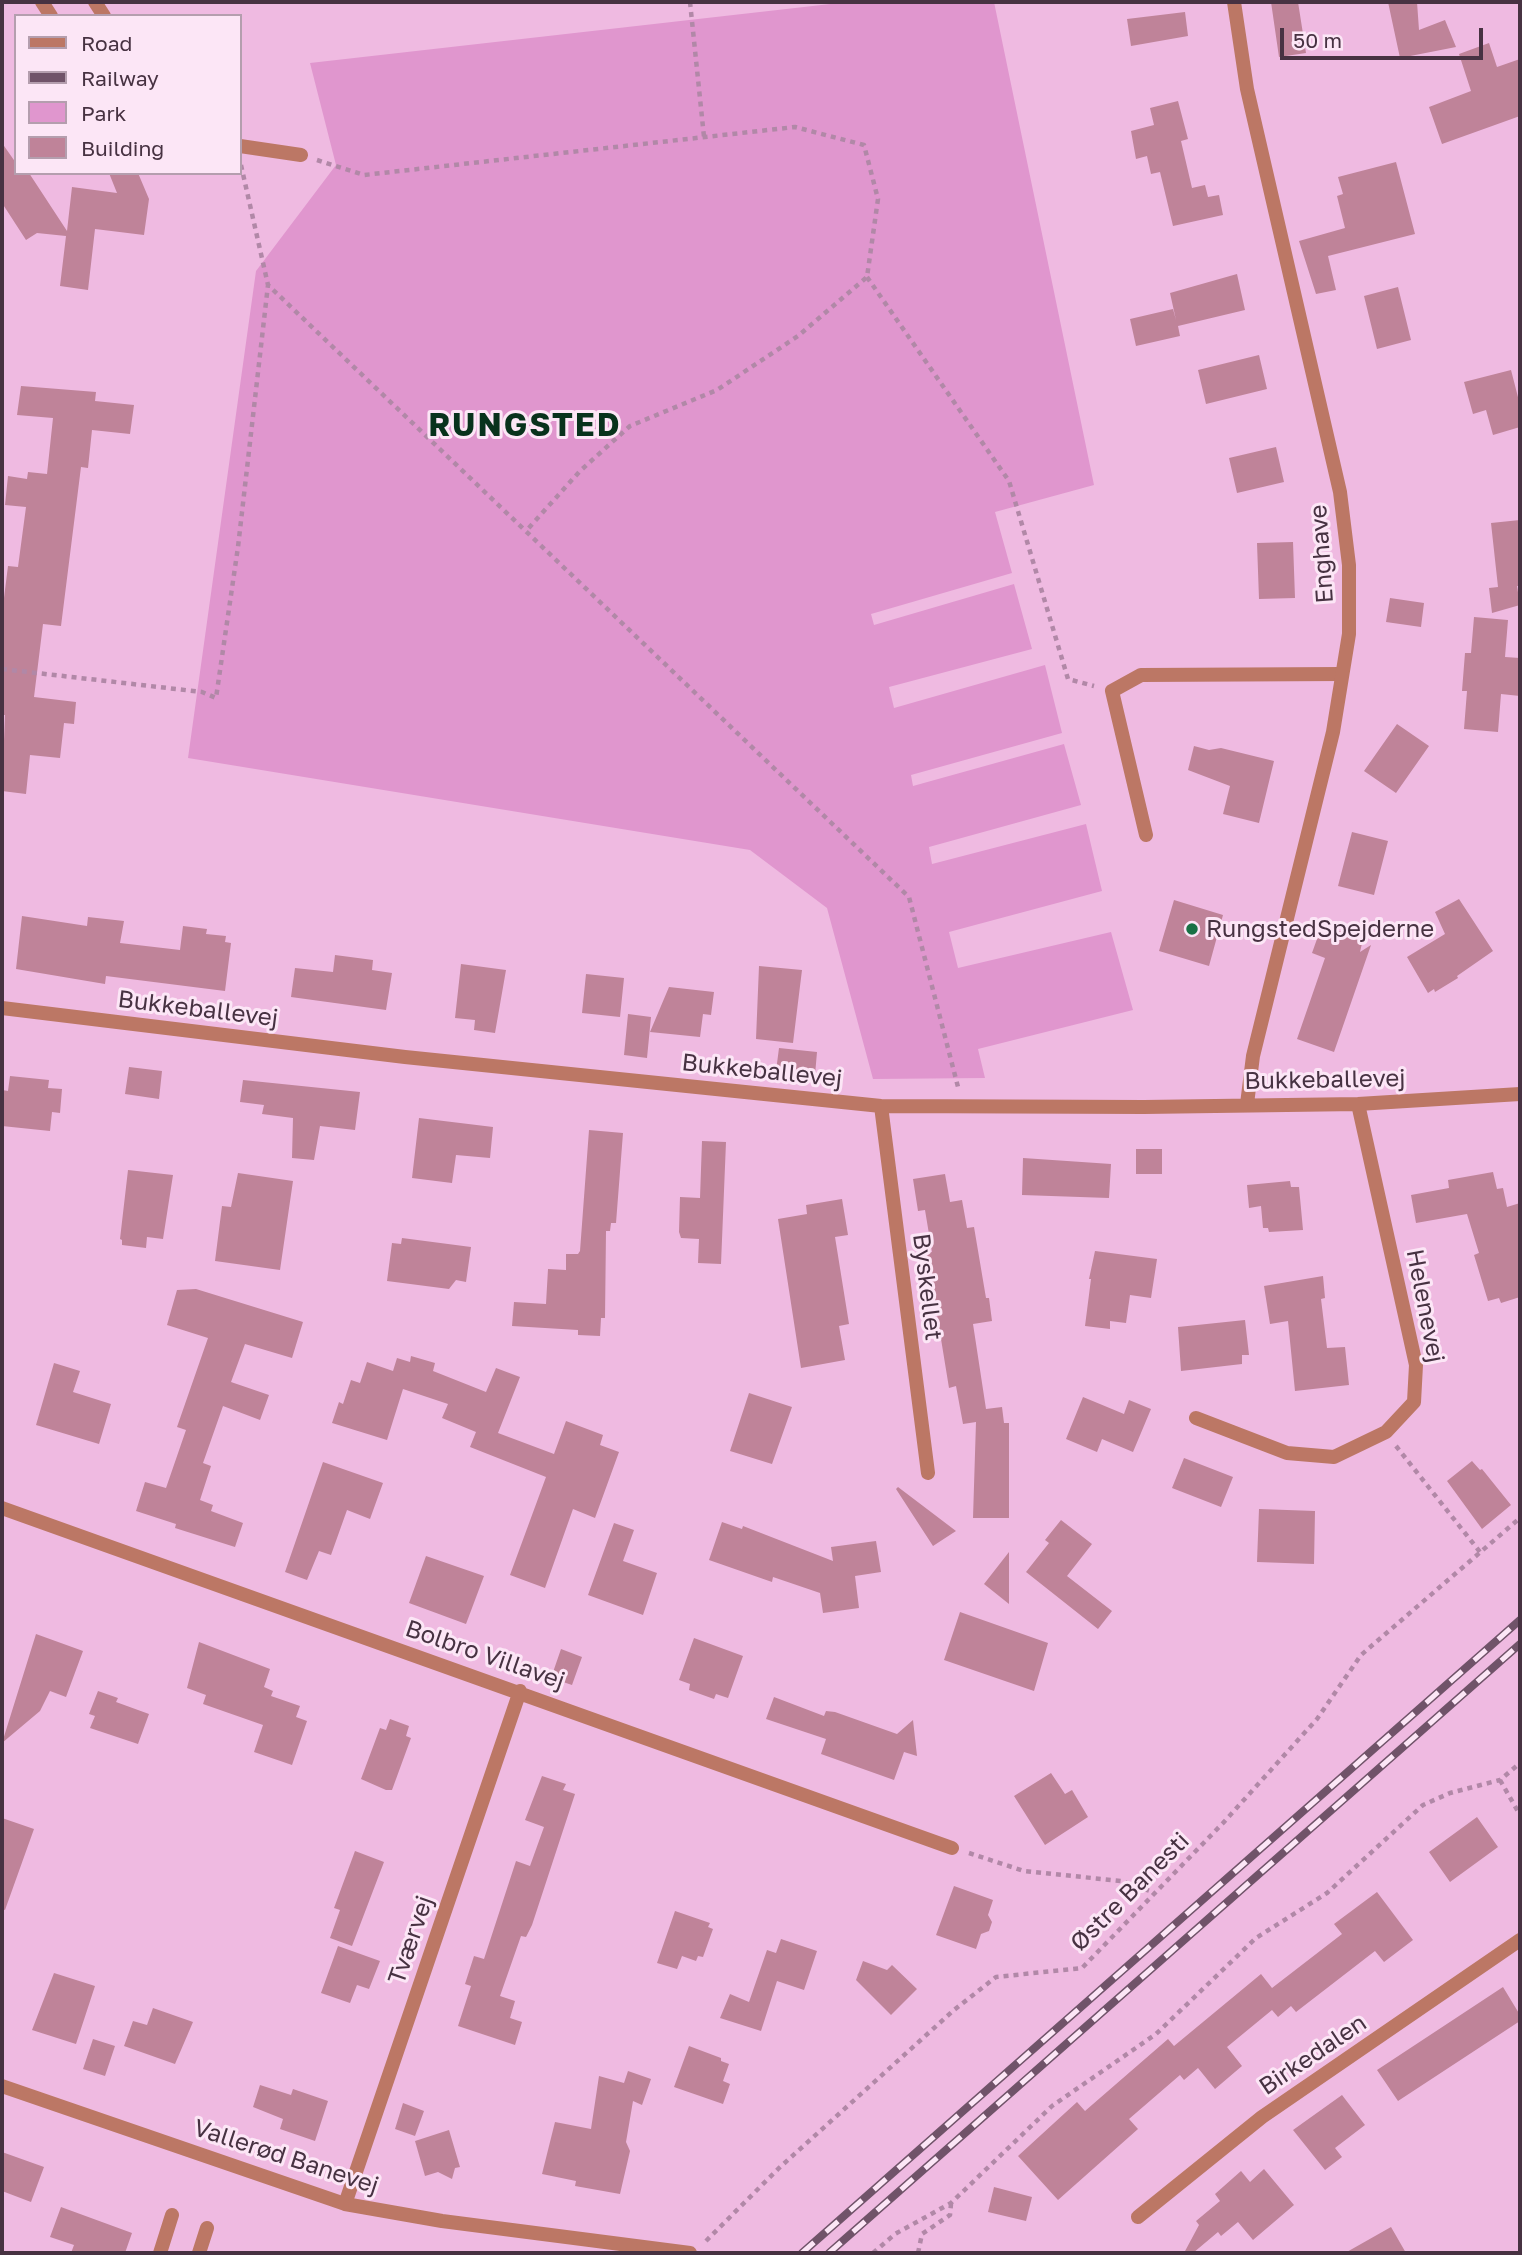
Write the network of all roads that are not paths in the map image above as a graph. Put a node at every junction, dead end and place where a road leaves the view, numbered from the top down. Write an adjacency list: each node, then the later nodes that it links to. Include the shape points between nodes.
1 (1234, 2): 4 (street, Enghave, via 1247,89 1340,492 1349,565 1349,634)
2 (242, 146): 3 (street)
3 (301, 155)
4 (1342, 674): 5 (street, via 1141,674 1112,691); 8 (street, Enghave, via 1333,732 1253,1056)
5 (1146, 835)
6 (2, 1008): 10 (street, Bukkeballevej)
7 (1520, 1094): 9 (street, Bukkeballevej)
8 (1247, 1104): 9 (street, Bukkeballevej); 10 (street, Bukkeballevej)
9 (1358, 1104): 11 (street, Helenevej, via 1416,1365 1414,1402 1386,1432 1334,1457 1287,1453)
10 (881, 1106): 12 (street, Byskellet)
11 (1196, 1419)
12 (928, 1473)
13 (2, 1508): 14 (street, Bolbro Villavej)
14 (520, 1691): 15 (street, Bolbro Villavej); 18 (street, Tværvej)
15 (952, 1847)
16 (1520, 1940): 20 (street, Birkedalen, via 1262,2117)
17 (2, 2086): 18 (street, Vallerød Banevej)
18 (345, 2204): 24 (street, Vallerød Banevej)
19 (172, 2215): 22 (street)
20 (1138, 2217)
21 (207, 2228): 23 (street)
22 (160, 2253)
23 (199, 2253)
24 (690, 2253)

